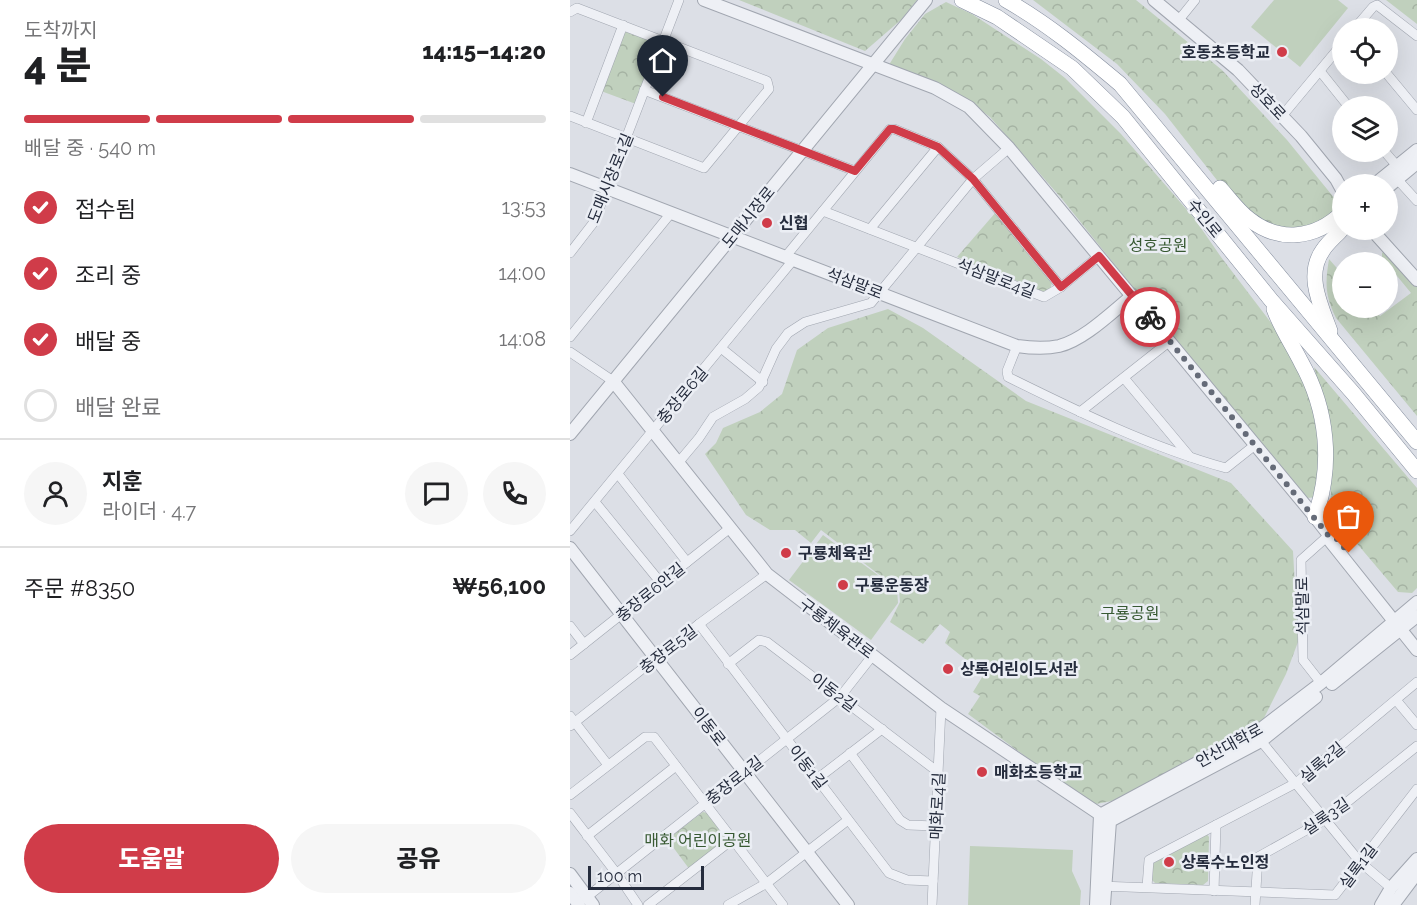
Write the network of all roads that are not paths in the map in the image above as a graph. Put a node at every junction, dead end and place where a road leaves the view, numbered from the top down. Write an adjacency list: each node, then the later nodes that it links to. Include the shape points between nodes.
1 (679, 0): 15 (street, 도매시장로1길)
2 (704, 0): 17 (street)
3 (926, 0): 17 (street, 도매시장로)
4 (962, 0): 58 (highway, 수인로, via 997,17 1072,68 1124,117)
5 (1006, 0): 32 (highway, 수인로, via 1071,42 1120,84)
6 (1154, 0): 11 (street, 성호로)
7 (1195, 0): 11 (street)
8 (570, 12): 13 (street, via 577,8)
9 (1364, 18): 10 (street, via 1377,5)
10 (1394, 18)
11 (1178, 21): 24 (street, 성호로, via 1238,70)
12 (1398, 21): 14 (street)
13 (623, 26): 15 (street); 25 (street)
14 (1417, 36)
15 (663, 41): 20 (street, 도매시장로1길); 26 (street, via 767,81 769,88)
16 (1332, 56): 18 (street)
17 (872, 65): 29 (street, via 935,88 969,107); 31 (street, 도매시장로)
18 (1320, 71): 21 (street); 24 (street)
19 (1396, 84): 22 (street)
20 (644, 90): 26 (street); 27 (street, 도매시장로1길)
21 (1340, 96)
22 (1415, 104)
23 (570, 116): 25 (street)
24 (1282, 116): 39 (street, 성호로)
25 (586, 123): 27 (street)
26 (739, 126): 27 (street, via 704,168); 31 (street)
27 (626, 138): 41 (street, 도매시장로1길)
28 (938, 147): 35 (street, 충장로6길, via 890,129); 40 (street); 46 (street)
29 (1010, 148): 40 (street); 52 (street)
30 (1417, 150): 36 (street)
31 (802, 151): 35 (street); 47 (street, 도매시장로)
32 (1176, 151): 45 (highway, via 1220,187 1248,219 1272,233 1312,233); 61 (highway, 수인로)
33 (1391, 162): 36 (street)
34 (1417, 163): 36 (street)
35 (855, 171): 43 (street, 충장로6길)
36 (1397, 172): 38 (street); 42 (street)
37 (570, 174): 41 (street, 석삼말로)
38 (1393, 174)
39 (1332, 175)
40 (973, 179): 50 (street); 55 (street)
41 (607, 188): 44 (street, 석삼말로); 51 (street, 도매시장로1길, via 594,222)
42 (1417, 201)
43 (823, 211): 46 (street, 석삼말로4길); 53 (street, 충장로6길)
44 (671, 213): 47 (street, 석삼말로); 59 (street)
45 (1332, 221)
46 (870, 229): 50 (street, 석삼말로4길)
47 (732, 236): 53 (street, 석삼말로); 66 (street, 도매시장로)
48 (1332, 240): 61 (highway, via 1322,251 1316,270 1317,299)
49 (1381, 240): 54 (street)
50 (917, 247): 55 (street, 석삼말로4길, via 1044,297); 56 (street)
51 (571, 250)
52 (1099, 256): 55 (street, 석삼말로4길); 57 (street)
53 (790, 258): 56 (street, 석삼말로); 63 (street, 충장로6길)
54 (1417, 280)
55 (1061, 287)
56 (880, 292): 62 (street, 석삼말로); 67 (street, via 871,303 805,322 788,333 776,349)
57 (1132, 296): 60 (street); 62 (street, 석삼말로, via 1079,337 1060,346)
58 (1271, 300): 75 (highway, 수인로); 78 (highway, via 1281,329 1302,363 1323,419 1326,473)
59 (570, 337)
60 (1170, 341): 65 (street); 72 (street)
61 (1336, 345): 71 (highway, 수인로)
62 (1017, 346): 68 (street, via 1008,377)
63 (722, 348): 67 (street); 69 (street, 충장로6길)
64 (570, 352): 66 (street)
65 (1124, 378): 68 (street); 73 (street)
66 (613, 381): 69 (street, 구룡체육관로); 70 (street, 도매시장로)
67 (763, 382): 74 (street, via 745,399 713,417)
68 (1080, 412): 73 (street)
69 (653, 431): 74 (street, 구룡체육관로); 76 (street, 충장로6길)
70 (570, 434)
71 (1417, 442)
72 (1255, 445): 73 (street, via 1226,468); 78 (street)
73 (1192, 458)
74 (678, 463): 79 (street, 구룡체육관로)
75 (1417, 471)
76 (618, 474): 77 (street, 충장로6길); 83 (street)
77 (596, 502): 80 (street, 충장로6길); 85 (street)
78 (1315, 517): 81 (street)
79 (730, 528): 83 (street, 충장로6안길); 84 (street, 구룡체육관로)
80 (570, 531)
81 (1329, 536): 89 (street); 100 (street, 석삼말로, via 1301,560 1303,660)
82 (570, 548): 87 (street, 이동로)
83 (687, 562): 85 (street, 충장로6안길)
84 (767, 574): 90 (street, 충장로5길); 96 (street, 구룡체육관로)
85 (661, 583): 87 (street, 충장로6안길)
86 (1417, 602): 89 (street, 안산대학로)
87 (622, 614): 93 (street, 충장로6안길); 97 (street, 이동로)
88 (1417, 616): 89 (street, 안산대학로)
89 (1400, 623): 92 (street); 94 (street); 100 (street, 안산대학로); 108 (street, 안산대학로)
90 (699, 624): 97 (street, 충장로5길); 98 (street, 이동1길)
91 (570, 626): 93 (street)
92 (1417, 638)
93 (584, 644): 95 (street, 충장로6안길)
94 (1417, 650)
95 (570, 655)
96 (873, 655): 101 (street, 충장로4길); 103 (street, 구룡체육관로)
97 (656, 658): 104 (street, 충장로5길); 113 (street, 이동로)
98 (728, 664): 101 (street, 이동2길, via 759,640 767,642); 107 (street, 이동1길)
99 (1417, 682): 102 (street, 실록2길)
100 (1321, 683): 121 (street, 안산대학로, via 1262,728)
101 (840, 697): 106 (street, 이동2길); 107 (street, 충장로4길)
102 (1396, 700): 105 (street); 116 (street, 실록2길)
103 (941, 708): 114 (street, 매화로4길); 121 (street, 구룡체육관로)
104 (572, 721): 111 (street)
105 (1417, 725)
106 (882, 729): 110 (street); 114 (street, 이동2길)
107 (787, 739): 113 (street, 충장로4길); 115 (street, 이동1길)
108 (1261, 741): 116 (street); 121 (street, 안산대학로)
109 (1417, 746): 122 (street, 실록3길)
110 (850, 753): 115 (street); 125 (street, via 900,820 908,825)
111 (608, 765): 112 (street, via 645,737 654,737); 118 (street)
112 (676, 766): 119 (street); 126 (street)
113 (744, 772): 119 (street, 충장로4길); 128 (street, 이동로)
114 (938, 772): 125 (street, 매화로4길)
115 (817, 779): 123 (street, 이동1길)
116 (1296, 783): 122 (street); 124 (street, 실록2길)
117 (1417, 789): 130 (street, 실록1길)
118 (570, 795)
119 (706, 802): 127 (street); 133 (street, 충장로4길)
120 (570, 813): 126 (street)
121 (1105, 818): 136 (street)
122 (1326, 819): 130 (street); 141 (street, 실록3길, via 1258,857)
123 (848, 820): 128 (street); 134 (street, 이동1길, via 889,873 907,880)
124 (1216, 825): 137 (street, 실록2길, via 1149,860); 139 (street)
125 (936, 826): 134 (street, 매화로4길)
126 (587, 836): 133 (street)
127 (733, 839): 135 (street); 144 (street)
128 (807, 852): 135 (street); 147 (street, 이동로)
129 (1417, 859): 138 (street)
130 (1360, 862): 138 (street); 141 (street, 실록1길, via 1335,895)
131 (1417, 873): 153 (street)
132 (570, 874): 142 (street)
133 (616, 874): 142 (street, 충장로4길); 143 (street)
134 (933, 881): 148 (street, 매화로4길)
135 (766, 883): 145 (street); 146 (street)
136 (1101, 886): 137 (street, 실록1길); 149 (street); 150 (street)
137 (1147, 887): 139 (street, 실록1길)
138 (1391, 888): 152 (street)
139 (1214, 891): 141 (street, 실록1길)
140 (570, 893): 142 (street)
141 (1256, 893): 151 (street)
142 (587, 902)
143 (638, 905)
144 (648, 905)
145 (728, 905)
146 (783, 905)
147 (848, 905)
148 (932, 905)
149 (1096, 905)
150 (1104, 905)
151 (1255, 905)
152 (1381, 905)
153 (1393, 905)

